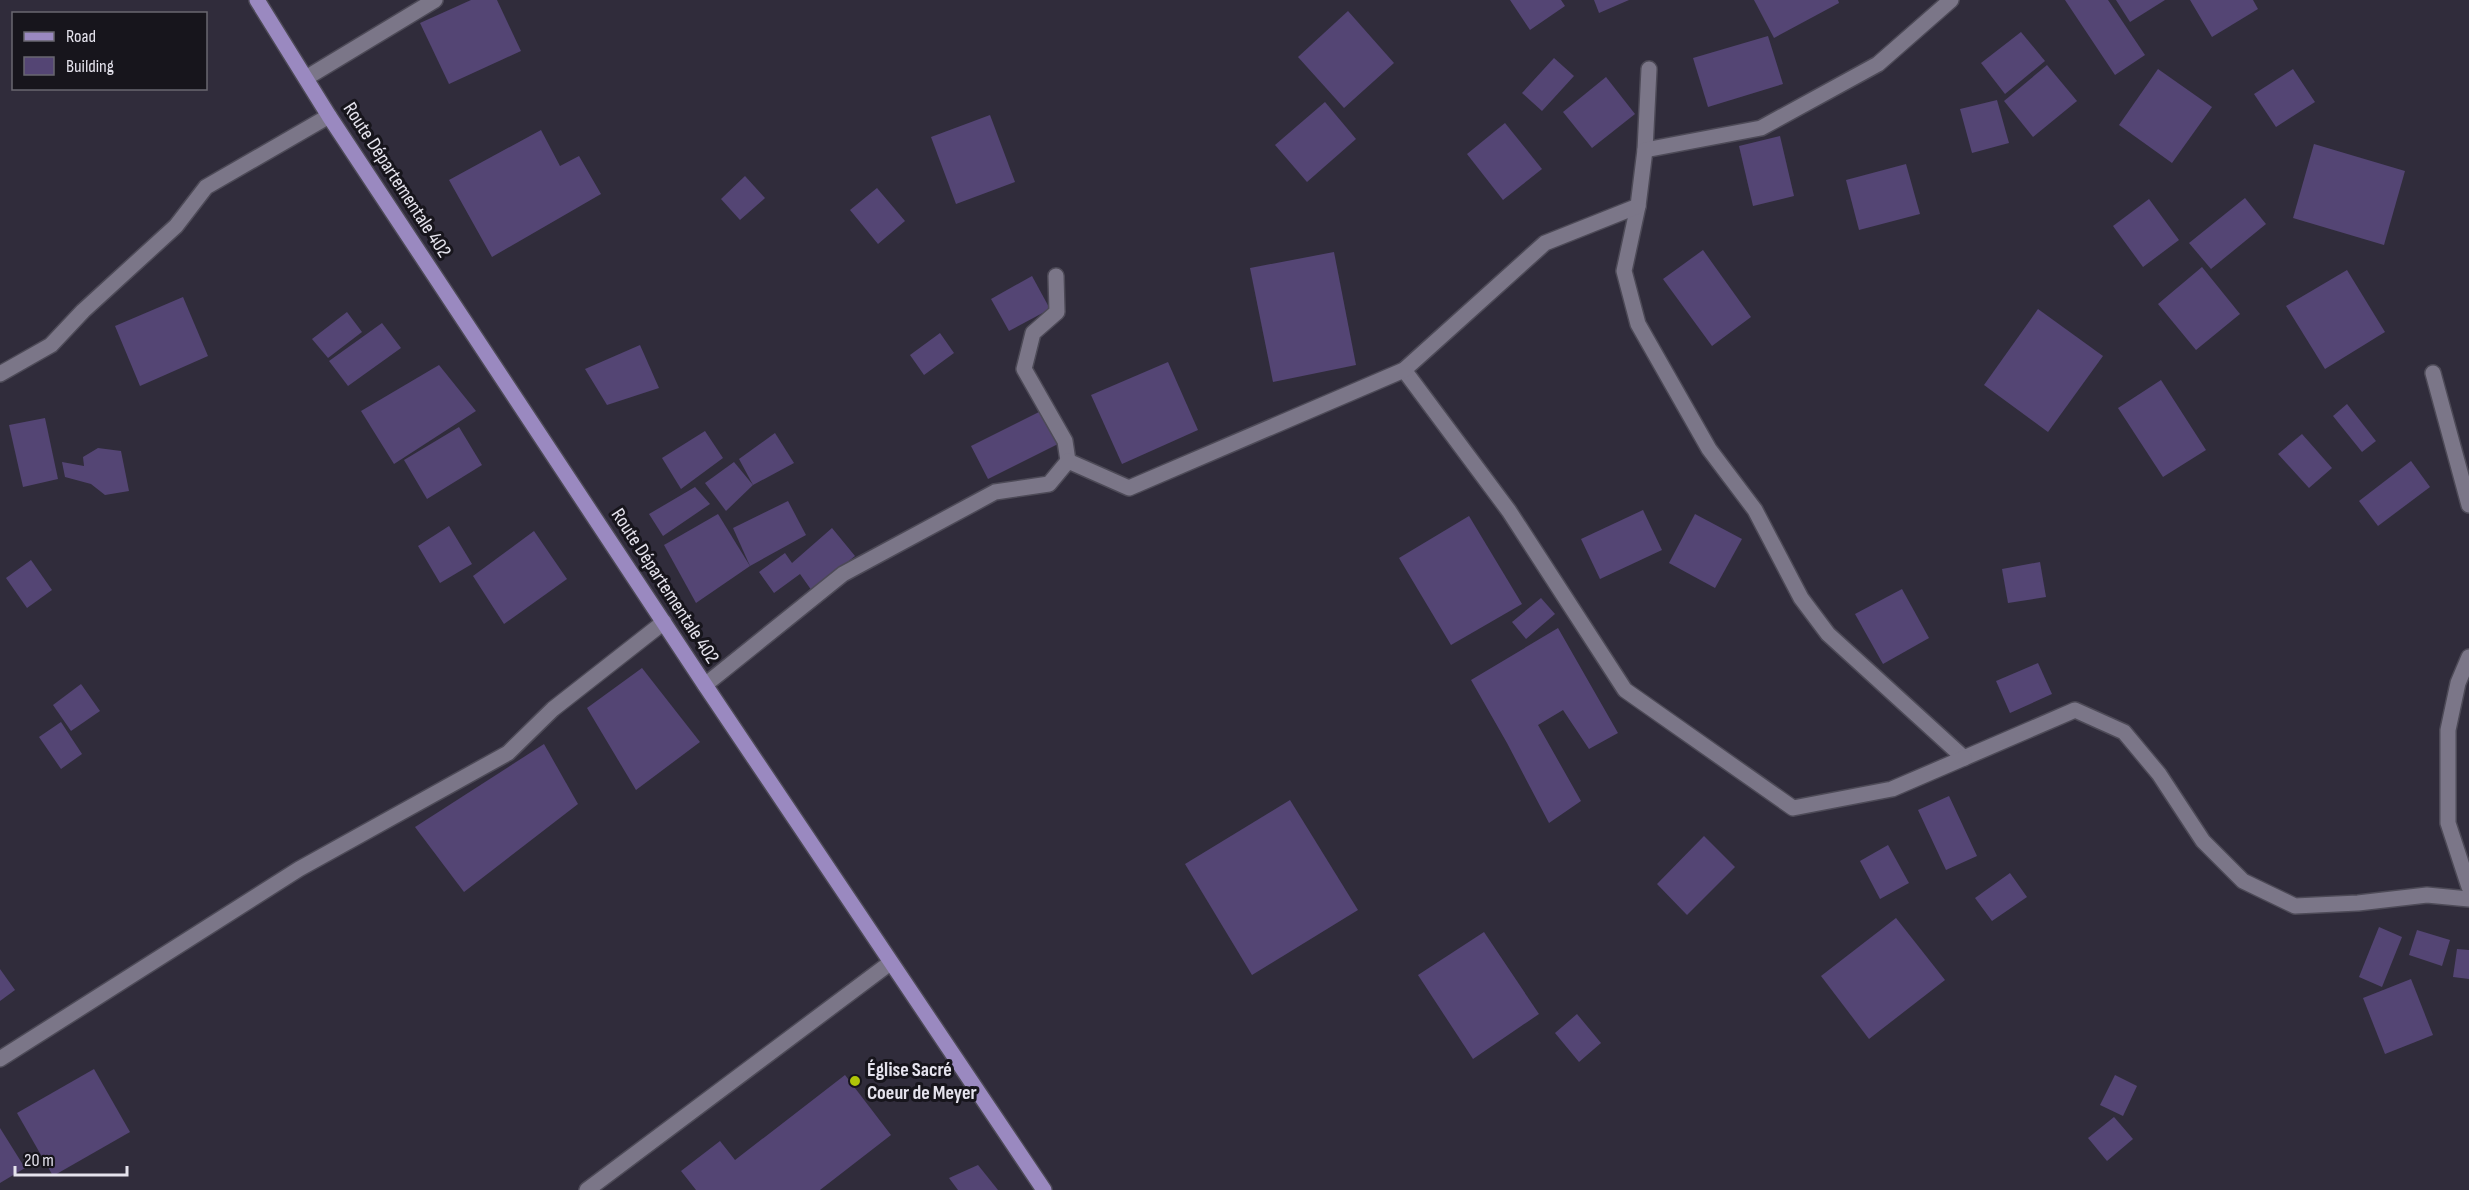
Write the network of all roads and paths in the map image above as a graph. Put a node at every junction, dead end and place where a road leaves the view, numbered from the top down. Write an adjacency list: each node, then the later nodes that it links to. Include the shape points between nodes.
1 (257, 0): 5 (main road, Route Départementale 402)
2 (435, 0): 5 (street)
3 (1951, 0): 7 (street, via 1878,64 1761,128)
4 (1649, 69): 7 (street)
5 (306, 78): 6 (main road, Route Départementale 402)
6 (329, 116): 12 (street, via 206,187 176,226 82,311 51,345); 15 (main road, Route Départementale 402)
7 (1645, 150): 8 (street)
8 (1638, 206): 10 (street, via 1545,243); 18 (street, via 1624,271 1638,324 1709,449 1755,510 1801,598 1828,634)
9 (1056, 276): 13 (street, via 1057,312 1033,333 1024,369 1065,441)
10 (1404, 370): 13 (street, via 1129,488); 18 (street, via 1509,511 1625,690 1793,808 1892,789)
11 (2433, 373): 14 (street)
12 (0, 374)
13 (1068, 461): 17 (street, via 1049,484 996,492 843,574)
14 (2469, 506)
15 (664, 622): 17 (main road, Route Départementale 402); 22 (street, via 554,709 508,753 299,869)
16 (2469, 657): 19 (street, via 2458,683 2448,730 2448,823)
17 (705, 685): 21 (main road, Route Départementale 402)
18 (1964, 758): 20 (street, via 2075,710 2124,732 2159,774 2203,841 2242,881 2295,906 2427,895)
19 (2469, 887)
20 (2469, 899)
21 (890, 963): 23 (street); 24 (main road, Route Départementale 402)
22 (0, 1059)
23 (587, 1190)
24 (1044, 1190)

